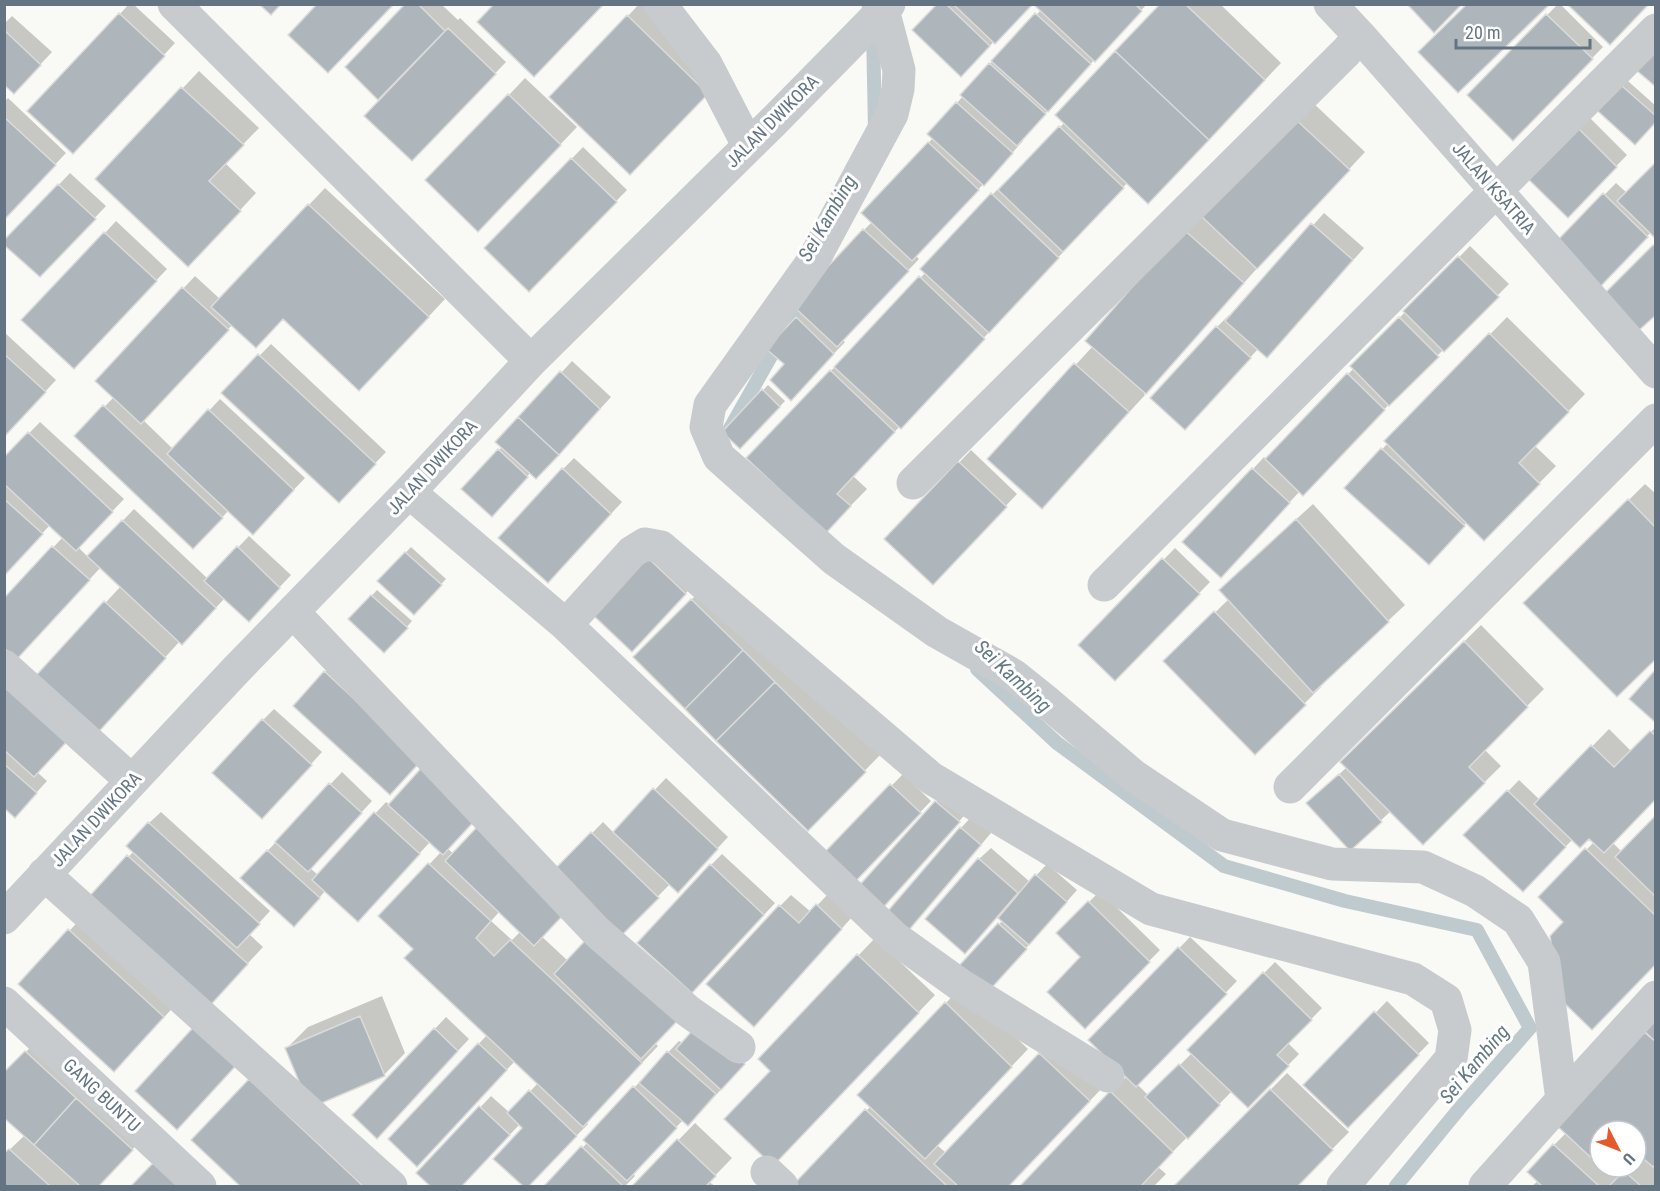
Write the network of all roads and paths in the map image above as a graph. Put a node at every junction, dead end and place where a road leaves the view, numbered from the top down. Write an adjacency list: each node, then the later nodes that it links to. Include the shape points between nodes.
1 (174, 4): 9 (street)
2 (660, 4): 7 (street, via 706,64)
3 (1330, 4): 6 (street, JALAN KSATRIA)
4 (879, 11): 7 (street, JALAN DWIKORA); 26 (street, via 899,70 892,114 813,261 710,405 706,427 719,457 834,559 937,633 1013,675 1134,776 1222,835 1332,864 1423,867 1475,891 1518,920 1544,962)
5 (1656, 30): 8 (street)
6 (1360, 36): 8 (street, JALAN KSATRIA); 12 (street)
7 (748, 145): 9 (street, JALAN DWIKORA)
8 (1496, 190): 10 (street, JALAN KSATRIA); 14 (street)
9 (531, 361): 13 (street, JALAN DWIKORA)
10 (1656, 372)
11 (1656, 420): 19 (street)
12 (913, 483)
13 (409, 492): 15 (street, JALAN DWIKORA); 16 (street)
14 (1104, 585)
15 (293, 612): 18 (street, JALAN DWIKORA); 24 (street, via 597,932 688,1011)
16 (566, 625): 25 (street, via 896,938 959,984); 29 (street, via 632,552 645,544 661,548 931,778 1151,909 1413,979 1446,1000 1455,1030 1451,1059)
17 (4, 666): 18 (street)
18 (132, 782): 20 (street, JALAN DWIKORA)
19 (1290, 787)
20 (44, 874): 21 (street, JALAN DWIKORA); 28 (street)
21 (4, 918)
22 (1656, 997): 26 (street)
23 (4, 1003): 27 (street, GANG BUNTU)
24 (739, 1047)
25 (1108, 1076)
26 (1562, 1100): 30 (street)
27 (200, 1186)
28 (391, 1186)
29 (1343, 1186)
30 (1485, 1186)

